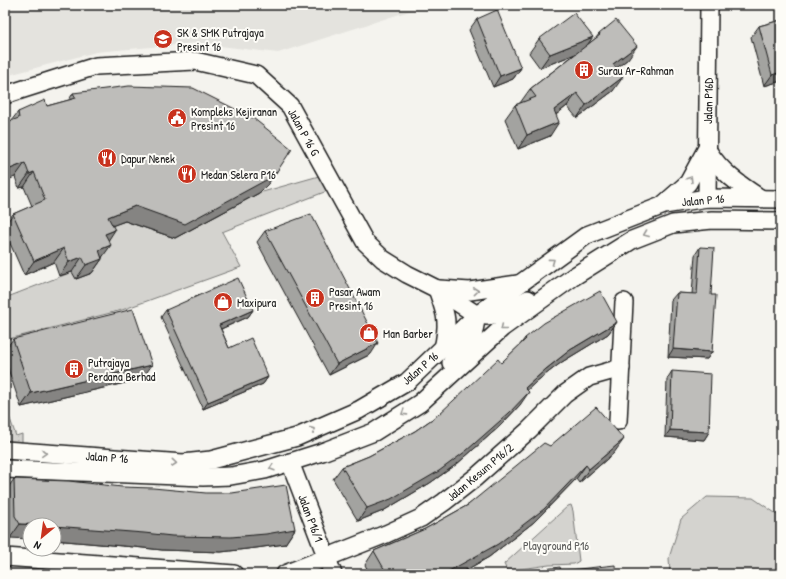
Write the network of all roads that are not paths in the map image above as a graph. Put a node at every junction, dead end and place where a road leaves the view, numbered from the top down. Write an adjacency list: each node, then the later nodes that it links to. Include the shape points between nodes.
1 (709, 5): 3 (street, Jalan P16D)
2 (5, 95): 13 (street, Jalan P 16 G, via 96,66 194,61 256,75 290,106 365,242 383,259)
3 (708, 148): 4 (street, Jalan P16D); 5 (street, via 720,168); 7 (street, one-way to 3, via 688,183)
4 (708, 198): 5 (street, Jalan P 16); 7 (street, Jalan P 16); 8 (street, via 720,210); 10 (street)
5 (761, 199): 6 (street, Jalan P 16)
6 (781, 199)
7 (664, 204): 12 (street, Jalan P 16, one-way to 7, via 587,236)
8 (748, 221): 9 (street, Jalan P 16); 10 (street, Jalan P 16, via 712,220)
9 (781, 221)
10 (673, 224): 11 (street, Jalan P 16, one-way to 11, via 632,240)
11 (573, 277): 15 (street, via 499,314); 18 (street, Jalan P 16, one-way to 18, via 502,328)
12 (520, 284): 13 (street, one-way to 12, via 470,291); 15 (street, Jalan P 16)
13 (437, 289): 15 (street, Jalan P 16 G); 16 (street, via 447,318)
14 (624, 302): 17 (street)
15 (477, 315): 16 (street, Jalan P 16); 18 (street, via 473,336)
16 (443, 348): 20 (street, Jalan P 16, one-way to 16, via 183,463 211,460 297,437 360,410 408,382)
17 (621, 368): 19 (street); 24 (street, Jalan Kesum P16/2, via 589,377 566,394 476,477 421,518)
18 (420, 403): 21 (street, Jalan P 16, one-way to 21, via 374,432)
19 (618, 421)
20 (5, 450)
21 (290, 462): 22 (street, Jalan P 16, one-way to 22, via 265,470 203,478); 24 (street, Jalan P16/1)
22 (5, 469)
23 (5, 557): 25 (street)
24 (326, 558): 26 (street, Jalan Kesum P16/2); 27 (street, Jalan P16/1)
25 (234, 574)
26 (286, 574)
27 (333, 574)

